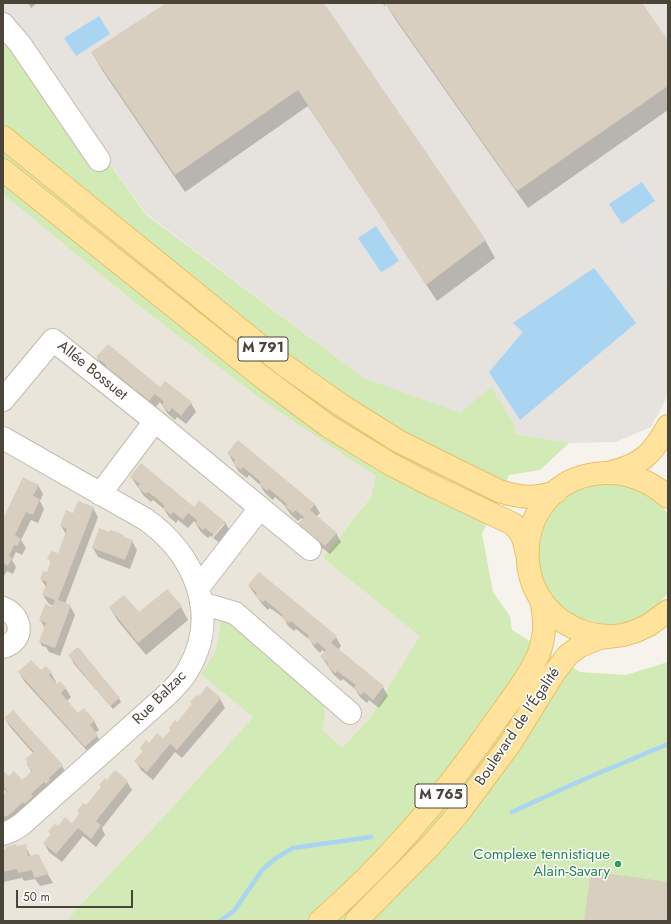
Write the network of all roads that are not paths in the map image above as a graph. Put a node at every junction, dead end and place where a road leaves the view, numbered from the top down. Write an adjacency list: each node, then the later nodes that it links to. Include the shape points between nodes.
1 (3, 24): 3 (street, via 20,44)
2 (3, 137): 10 (main road, M 791, via 258,345 398,441 513,496 532,498)
3 (99, 160)
4 (3, 170): 15 (main road, M 791, via 262,377 328,426 392,465 513,524 524,537)
5 (3, 400): 6 (street, Allée Bossuet, via 53,340)
6 (155, 421): 11 (street); 13 (street, Allée Bossuet)
7 (668, 426): 9 (main road, via 656,446 637,464)
8 (3, 438): 11 (street, Rue Balzac)
9 (611, 472): 10 (main road, Boulevard de l'Égalité, via 576,479); 12 (main road, Boulevard de l'Égalité, via 642,480)
10 (556, 492): 15 (main road, Boulevard de l'Égalité, via 535,520)
11 (100, 494): 16 (street, Rue Balzac, via 145,519 166,535 188,563)
12 (668, 497)
13 (260, 508): 14 (street, Allée Bossuet); 16 (street)
14 (310, 549)
15 (527, 554): 17 (main road, Boulevard de l'Égalité, via 531,578)
16 (200, 596): 23 (street, via 234,613); 24 (street, Rue Balzac, via 203,617 200,643 195,657 180,681 22,824)
17 (541, 599): 21 (main road, Boulevard de l'Égalité, via 549,610 570,626 589,633); 25 (main road, Boulevard de l'Égalité / M 765, via 545,628 543,640 521,685 467,762 430,808 375,869)
18 (3, 608): 22 (street, via 17,618 19,631 14,642)
19 (668, 611): 20 (main road, Boulevard de l'Égalité)
20 (658, 622): 21 (main road, Boulevard de l'Égalité, via 623,635)
21 (609, 636): 26 (main road, Boulevard de l'Égalité / M 765, via 580,646 562,662 510,744 458,814)
22 (3, 647)
23 (350, 713)
24 (3, 834)
25 (320, 921)
26 (356, 921)

